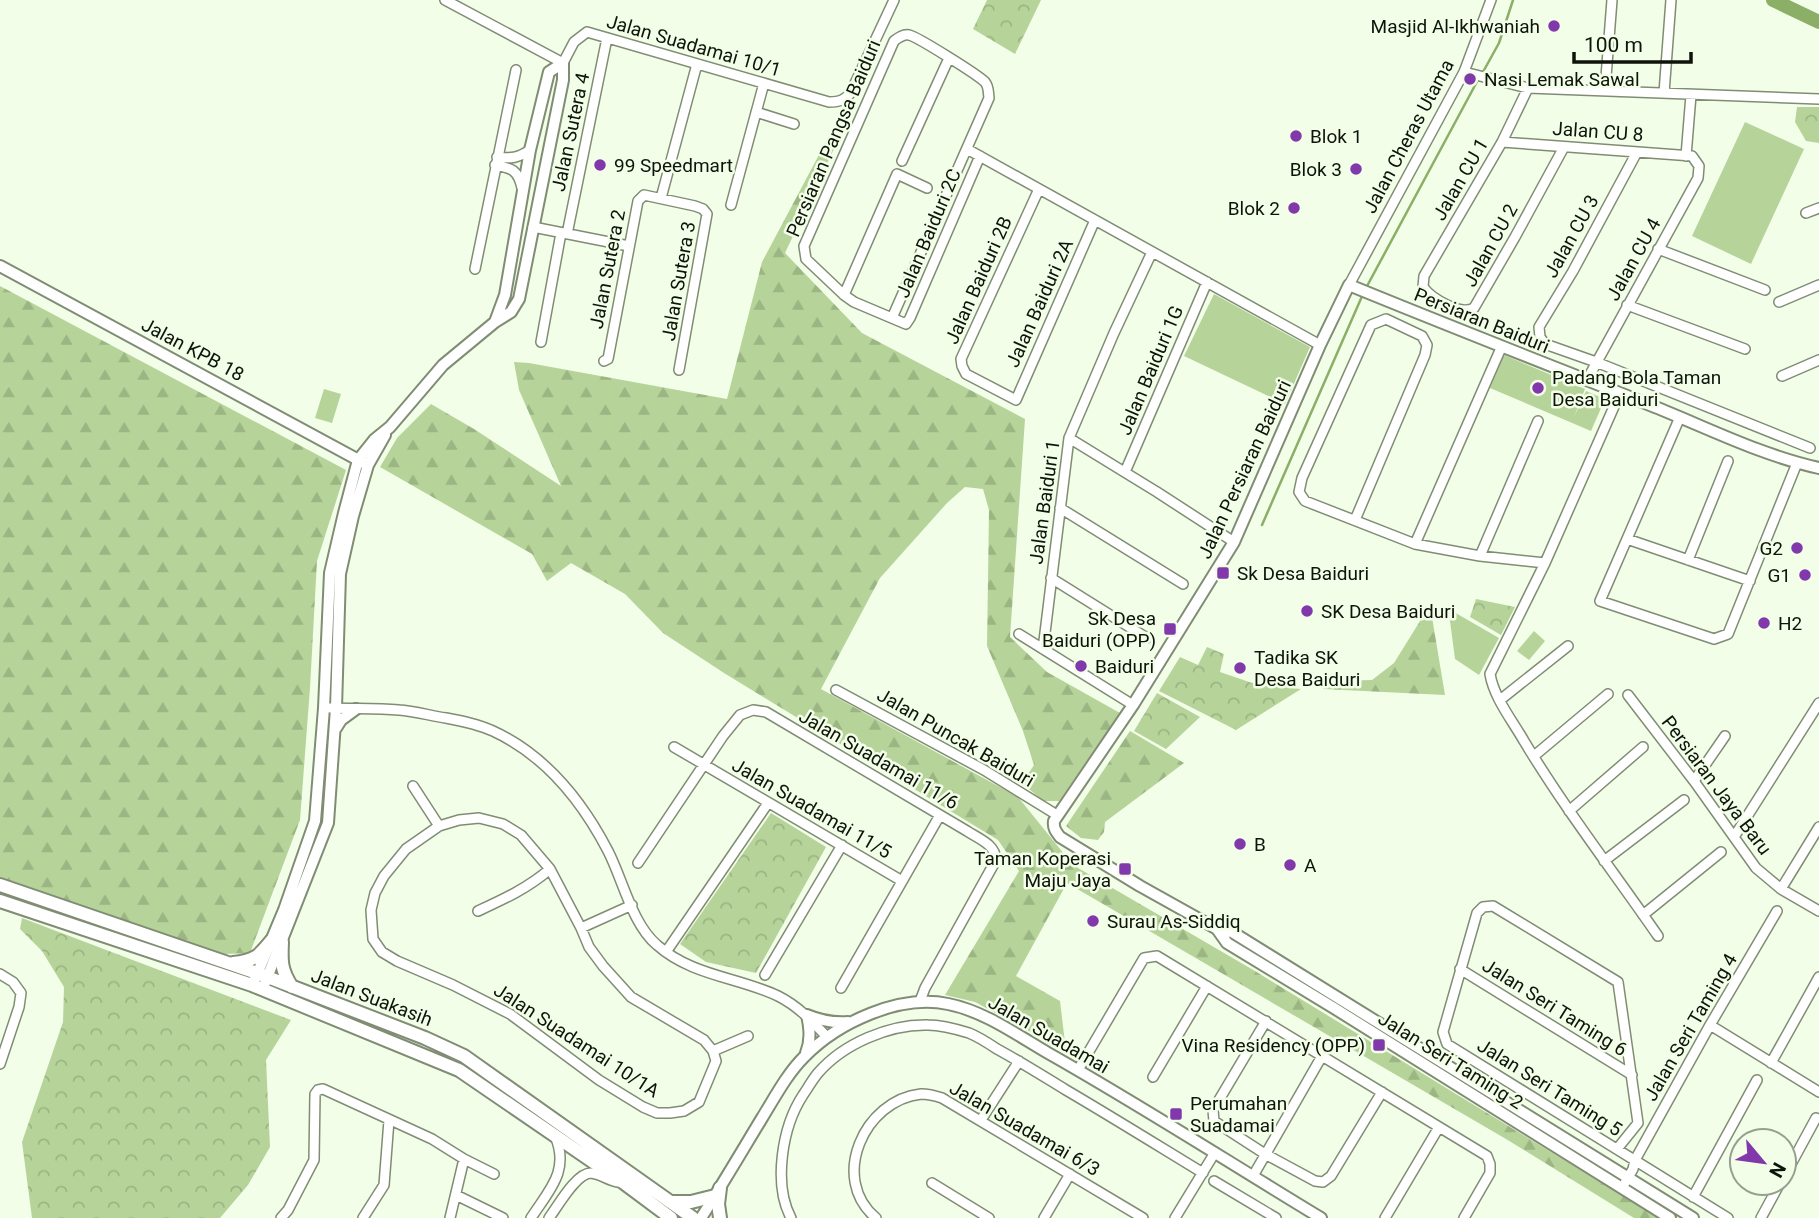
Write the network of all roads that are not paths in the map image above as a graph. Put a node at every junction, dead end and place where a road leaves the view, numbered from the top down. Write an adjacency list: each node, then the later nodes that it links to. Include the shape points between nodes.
1 (445, 0): 6 (street)
2 (894, 0): 13 (street, Jalan Suadamai 10/1, via 848,97 830,102)
3 (1491, 0): 12 (street, Jalan Cheras Utama)
4 (1612, 0): 15 (street)
5 (1671, 0): 16 (street)
6 (460, 4): 9 (street)
7 (607, 38): 9 (street, Jalan Suadamai 10/1, via 587,33 580,36); 11 (street, Jalan Suadamai 10/1); 39 (street, Jalan Sutera 4)
8 (949, 58): 23 (street, via 988,86 989,98); 29 (street); 50 (street, Persiaran Pangsa Baiduri, via 910,35 894,41 884,61 804,246 806,259)
9 (563, 63): 24 (street, Jalan Suadamai 10/1, via 549,72); 38 (street, Jalan Suadamai 10/1)
10 (516, 69): 28 (street)
11 (696, 69): 13 (street, Jalan Suadamai 10/1); 33 (street)
12 (1464, 72): 14 (street); 46 (street, Jalan Cheras Utama)
13 (762, 88): 19 (street)
14 (1528, 88): 15 (street); 21 (street, Jalan CU 1)
15 (1605, 90): 16 (street)
16 (1664, 93): 17 (street)
17 (1691, 95): 18 (street); 27 (street, Jalan CU 4)
18 (1819, 99)
19 (756, 112): 20 (street); 34 (street)
20 (794, 124)
21 (1502, 142): 22 (street, Jalan CU 8); 48 (street, Jalan CU 1, via 1424,276)
22 (1564, 146): 25 (street, Jalan CU 8); 48 (street, Jalan CU 2, via 1474,308 1460,311)
23 (967, 149): 26 (street); 53 (street)
24 (530, 150): 28 (street, via 517,158); 31 (street, Jalan Suadamai 10/1)
25 (1637, 152): 27 (street, Jalan CU 8); 61 (street, Jalan CU 3, via 1539,327 1545,344)
26 (980, 156): 32 (street); 53 (street, Jalan Baiduri 2C, via 910,318 906,324)
27 (1689, 156): 41 (street, Jalan CU 4, via 1699,166 1698,178)
28 (496, 161): 31 (street, via 514,171); 44 (street)
29 (902, 161)
30 (927, 188): 50 (street, via 897,174)
31 (523, 189): 54 (street, Jalan Suadamai 10/1, via 505,295)
32 (1039, 189): 37 (street); 66 (street, Jalan Baiduri 2B, via 961,359 967,374)
33 (661, 198): 40 (street, Jalan Sutera 2, via 644,195 638,201); 62 (street, Jalan Sutera 3, via 695,206 707,214)
34 (731, 205)
35 (1819, 208): 36 (street)
36 (1806, 213)
37 (1095, 220): 42 (street); 66 (street, Jalan Baiduri 2A)
38 (533, 227): 39 (street); 54 (street, Jalan Suadamai 10/1, via 519,299 511,312)
39 (562, 235): 40 (street); 55 (street, Jalan Sutera 4)
40 (629, 246): 60 (street, Jalan Sutera 2)
41 (1658, 249): 49 (street); 52 (street, Jalan CU 4)
42 (1152, 252): 45 (street); 69 (street, Jalan Baiduri 1)
43 (0, 266): 72 (street, Jalan KPB 18)
44 (475, 269)
45 (1207, 282): 56 (street); 75 (street, Jalan Baiduri 1G)
46 (1349, 285): 56 (street, Jalan Persiaran Baiduri); 57 (street, Persiaran Baiduri)
47 (1819, 285): 51 (street)
48 (1423, 287)
49 (1765, 290)
50 (844, 295): 53 (street)
51 (1779, 302)
52 (1627, 305): 58 (street); 61 (street, Jalan CU 4)
53 (892, 318)
54 (495, 322): 72 (street, Jalan Suadamai 10/1, via 443,365 374,440)
55 (541, 342)
56 (1320, 345): 79 (street, Jalan Persiaran Baiduri)
57 (1501, 348): 64 (street, Persiaran Baiduri); 80 (street)
58 (1745, 349)
59 (1819, 360): 63 (street)
60 (604, 361)
61 (1596, 362): 64 (street, Jalan CU 4); 70 (street)
62 (679, 370)
63 (1782, 376)
64 (1587, 380): 65 (street, Persiaran Baiduri)
65 (1620, 393): 67 (street, Persiaran Baiduri); 83 (street)
66 (1016, 400)
67 (1680, 417): 73 (street, Persiaran Baiduri); 78 (street)
68 (1538, 421): 81 (street)
69 (1069, 438): 75 (street); 76 (street, Jalan Baiduri 1)
70 (1810, 447)
71 (1728, 461): 82 (street)
72 (363, 462): 91 (street, Jalan Suadamai 10/1, via 340,573); 98 (street, Jalan Suadamai 10/1, via 344,513 330,573)
73 (1797, 463): 74 (street, Persiaran Baiduri); 85 (street)
74 (1819, 468)
75 (1125, 472): 79 (street)
76 (1060, 508): 84 (street, Jalan Baiduri 1); 86 (street)
77 (1355, 520): 77 (street, via 1427,345 1422,336 1387,319 1371,325 1299,492 1305,501); 80 (street)
78 (1627, 539): 82 (street); 85 (street, via 1600,601 1714,639 1728,634)
79 (1234, 542): 97 (street, Jalan Persiaran Baiduri)
80 (1415, 544): 81 (street)
81 (1480, 556): 83 (street)
82 (1688, 560): 85 (street)
83 (1545, 564): 95 (street, via 1490,674)
84 (1051, 578): 88 (street); 90 (street, Jalan Baiduri 1)
85 (1750, 582)
86 (1183, 584)
87 (1019, 634): 90 (street)
88 (1147, 638)
89 (1568, 646): 95 (street)
90 (1043, 649): 97 (street)
91 (336, 687): 98 (street, Jalan Suadamai 10/1); 99 (street, via 341,698)
92 (836, 690): 112 (street, Jalan Puncak Baiduri)
93 (1608, 694): 104 (street)
94 (1628, 695): 106 (street, Persiaran Jaya Baru)
95 (1500, 700): 104 (street)
96 (1819, 703): 115 (street)
97 (1133, 705): 112 (street, Jalan Persiaran Baiduri)
98 (330, 708): 99 (street); 100 (street, Jalan Suadamai 10/1); 132 (street, Jalan Suadamai 10/1, via 315,821)
99 (356, 709): 100 (street); 125 (street, via 401,710 465,722 492,730 539,760 594,824)
100 (334, 731): 132 (street, Jalan Suadamai 10/1, via 328,823)
101 (1724, 736): 106 (street)
102 (674, 747): 105 (street, Jalan Suadamai 11/5)
103 (1643, 747): 110 (street)
104 (1534, 756): 110 (street)
105 (704, 765): 109 (street, Jalan Suadamai 11/5); 111 (street, Jalan Suadamai 11/6, via 740,715 766,712); 119 (street)
106 (1694, 781): 115 (street, Persiaran Jaya Baru)
107 (413, 786): 113 (street)
108 (1684, 800): 118 (street)
109 (768, 803): 116 (street, Jalan Suadamai 11/5); 133 (street)
110 (1569, 811): 118 (street)
111 (940, 815): 121 (street); 143 (street, Jalan Suadamai 11/6, via 991,846 996,860)
112 (1057, 815): 178 (street, Jalan Seri Taming 2, via 1053,826 1060,837 1217,929 1232,932)
113 (439, 826): 120 (street, Jalan Suadamai 10/1A, via 479,818 503,824 521,835); 150 (street, Jalan Suadamai 10/1A, via 406,849 375,893 371,925 382,952 510,1014 599,1080 657,1113 684,1111 699,1102 716,1061)
114 (1819, 827): 123 (street)
115 (1734, 837): 123 (street, Persiaran Jaya Baru, via 1756,868)
116 (842, 845): 121 (street, Jalan Suadamai 11/5); 137 (street)
117 (1721, 852): 129 (street)
118 (1604, 861): 129 (street)
119 (638, 863)
120 (550, 869): 126 (street, via 535,882); 130 (street, Jalan Suadamai 10/1A)
121 (902, 881): 142 (street)
122 (0, 885): 134 (main road, Jalan Suakasih)
123 (1781, 889): 128 (street, Persiaran Jaya Baru)
124 (0, 901): 139 (main road, Jalan Suakasih)
125 (632, 905): 130 (street); 133 (street, via 654,943)
126 (478, 911)
127 (1777, 911): 147 (street, Jalan Seri Taming 4)
128 (1819, 911)
129 (1643, 915): 131 (street)
130 (581, 928): 150 (street, Jalan Suadamai 10/1A, via 589,947 631,997 704,1040)
131 (1658, 936)
132 (277, 941): 134 (main road, via 258,957); 139 (street, Jalan Suadamai 10/1); 141 (main road, via 284,975)
133 (666, 953): 144 (street, via 700,971 779,996)
134 (229, 964): 139 (main road, Jalan Suakasih)
135 (1460, 969): 157 (street, Jalan Seri Taming 6); 157 (street, via 1477,913 1493,906 1618,982); 167 (street, Jalan Seri Taming 5, via 1443,1032 1447,1044)
136 (0, 974): 155 (street, via 21,993)
137 (765, 975)
138 (1819, 977): 154 (street)
139 (260, 981): 141 (main road, Jalan Suakasih); 166 (main road, Jalan Suakasih, via 459,1070)
140 (1207, 986): 145 (street); 156 (street, via 1157,956 1144,958); 158 (street)
141 (292, 987): 185 (main road, Jalan Suakasih, via 464,1056)
142 (841, 988)
143 (920, 1001): 146 (street, Jalan Suadamai); 156 (street, Jalan Suadamai, via 974,1011)
144 (807, 1015): 146 (street, via 834,1023); 149 (street); 151 (street, via 810,1033)
145 (1266, 1021): 152 (street); 170 (street, via 1213,1110 1214,1121)
146 (851, 1022): 149 (street, Jalan Suadamai)
147 (1710, 1025): 154 (street); 172 (street, Jalan Seri Taming 4)
148 (748, 1035): 150 (street)
149 (827, 1037): 151 (street, Jalan Suadamai)
150 (713, 1051)
151 (804, 1056): 181 (street, Jalan Suadamai)
152 (1322, 1056): 161 (street); 170 (street)
153 (1019, 1060): 164 (street); 173 (street); 198 (street, via 971,1034 929,1025 892,1030 842,1052 818,1073 787,1130 781,1180)
154 (1771, 1063): 160 (street)
155 (0, 1064)
156 (1078, 1070): 169 (street, Jalan Suadamai)
157 (1632, 1075): 167 (street, via 1638,1123)
158 (1153, 1077)
159 (1757, 1080): 183 (street)
160 (1819, 1092)
161 (1382, 1093): 165 (street); 170 (street, via 1331,1177 1323,1182)
162 (1816, 1118): 168 (street)
163 (389, 1120): 171 (street); 188 (street, via 318,1090 314,1160); 189 (street, via 384,1185)
164 (981, 1120): 175 (street, Jalan Suadamai 6/3); 199 (street, Jalan Suadamai 6/3, via 942,1098 921,1094 890,1105 860,1141 853,1166 866,1210)
165 (1439, 1127): 205 (street); 206 (street, via 1487,1156 1490,1164 1490,1173)
166 (555, 1136): 179 (main road, Jalan Suakasih); 186 (street, via 561,1162)
167 (1617, 1149): 172 (street, Jalan Seri Taming 5)
168 (1798, 1151)
169 (1214, 1154): 173 (street); 176 (street, Jalan Suadamai)
170 (1265, 1154): 176 (street)
171 (464, 1159): 174 (street); 182 (street)
172 (1635, 1160): 178 (street, Jalan Seri Taming 4); 183 (street, Jalan Seri Taming 5)
173 (1203, 1173): 203 (street)
174 (494, 1174)
175 (1070, 1174): 201 (street); 202 (street, Jalan Suadamai 6/3)
176 (1252, 1176): 187 (street, Jalan Suadamai)
177 (1214, 1181): 204 (street)
178 (1623, 1181): 207 (street, Jalan Seri Taming 2); 208 (street)
179 (624, 1183): 193 (street, via 586,1174); 194 (main road, Jalan Suakasih)
180 (932, 1183): 200 (street)
181 (718, 1192): 185 (main road, via 691,1202); 196 (street, Jalan Suadamai); 197 (main road)
182 (456, 1195): 190 (street); 191 (street)
183 (1693, 1196): 209 (street, Jalan Seri Taming 5)
184 (1772, 1197): 210 (street)
185 (670, 1202): 195 (main road, Jalan Suakasih)
186 (533, 1215): 192 (street)
187 (1314, 1216)
188 (281, 1218)
189 (363, 1218)
190 (450, 1218)
191 (503, 1218)
192 (519, 1218)
193 (549, 1218)
194 (671, 1218)
195 (692, 1218)
196 (702, 1218)
197 (720, 1218)
198 (791, 1218)
199 (876, 1218)
200 (989, 1218)
201 (1044, 1218)
202 (1143, 1218)
203 (1175, 1218)
204 (1276, 1218)
205 (1385, 1218)
206 (1464, 1218)
207 (1670, 1218)
208 (1693, 1218)
209 (1728, 1218)
210 (1761, 1218)

